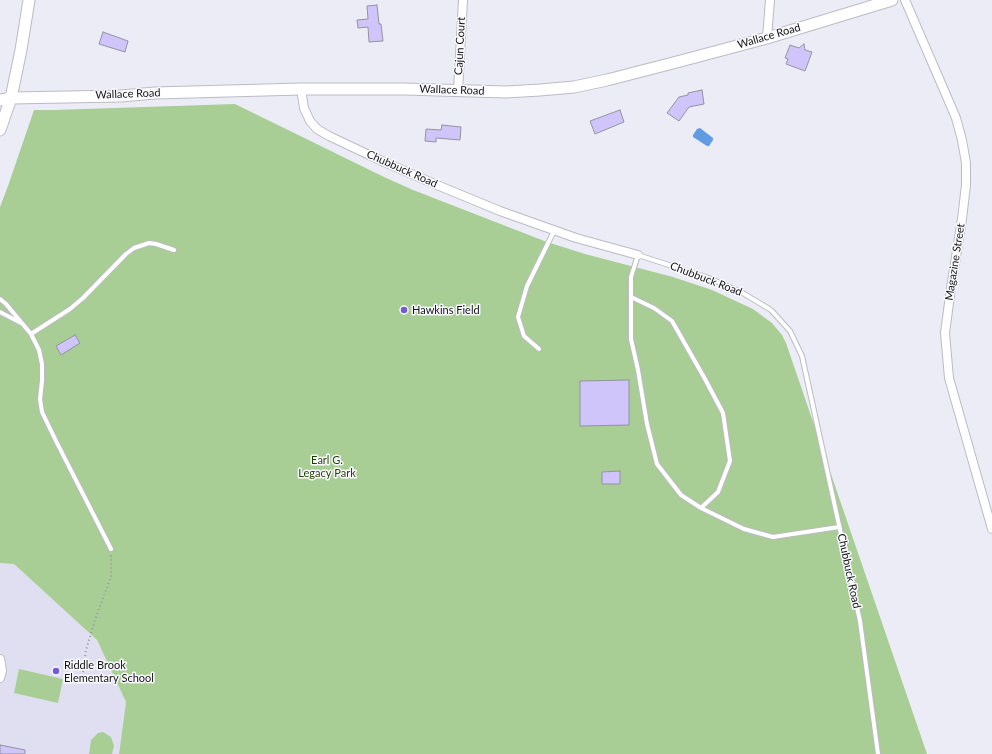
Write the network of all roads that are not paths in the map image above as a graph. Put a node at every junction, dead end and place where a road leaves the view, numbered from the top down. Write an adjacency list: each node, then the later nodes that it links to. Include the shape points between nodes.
1 (29, 0): 9 (street, via 21,50)
2 (463, 0): 8 (street, Cajun Court)
3 (770, 0): 6 (street)
4 (892, 0): 6 (street, Wallace Road)
5 (905, 0): 23 (street, Magazine Street, via 956,118 966,163 962,219 945,333 949,378)
6 (767, 38): 8 (street, Wallace Road, via 608,80 574,86 506,92)
7 (301, 89): 8 (street, Wallace Road); 9 (street, Wallace Road); 11 (street, Chubbuck Road, via 304,108 310,121 329,136 437,185)
8 (458, 91)
9 (6, 99): 10 (street)
10 (0, 130)
11 (554, 231): 13 (street, Chubbuck Road); 20 (lane, via 526,286 518,317 524,336)
12 (174, 250): 19 (lane, via 156,244 134,248 83,298)
13 (638, 255): 14 (lane, via 631,277); 22 (lane, Chubbuck Road, via 706,277 741,292 772,310 790,332 802,356)
14 (631, 297): 21 (lane, via 631,339 647,424 658,464 681,495); 21 (lane, via 654,308 672,321 723,413 730,461 718,492)
15 (0, 299): 16 (lane)
16 (6, 304): 17 (lane); 18 (lane)
17 (0, 312): 18 (lane)
18 (23, 324): 19 (lane)
19 (31, 334): 24 (lane, via 39,350 42,364 42,412)
20 (539, 349)
21 (701, 508): 22 (lane, via 744,529 773,537)
22 (839, 527): 27 (lane, Chubbuck Road, via 860,621)
23 (992, 529)
24 (111, 549)
25 (0, 659): 26 (street)
26 (0, 678)
27 (878, 754)

